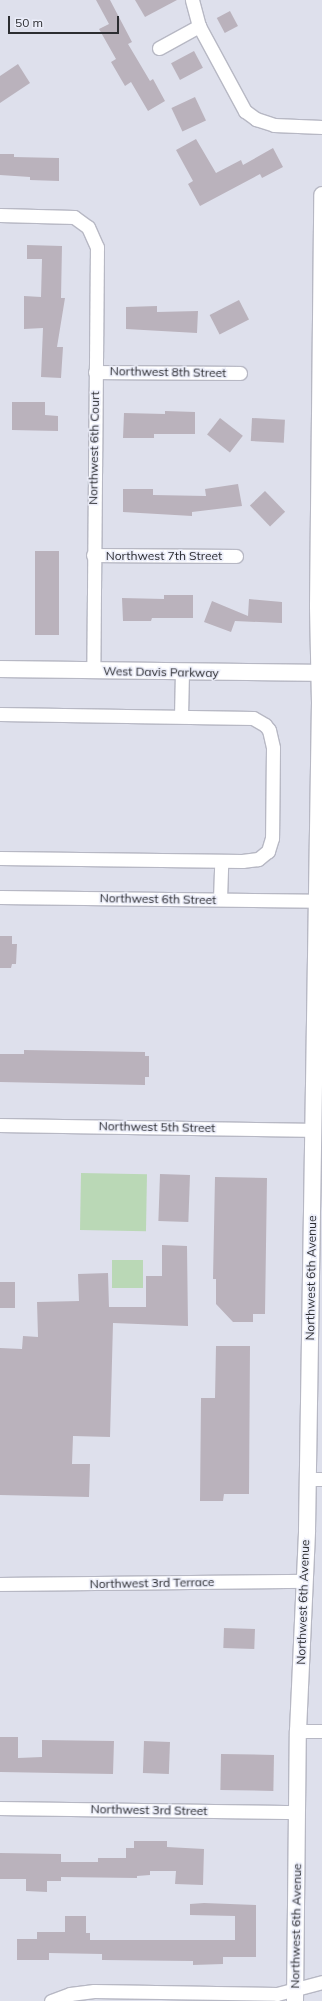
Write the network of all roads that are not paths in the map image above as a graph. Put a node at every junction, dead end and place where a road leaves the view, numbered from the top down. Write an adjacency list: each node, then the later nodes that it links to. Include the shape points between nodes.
1 (192, 0): 2 (street)
2 (199, 26): 3 (street); 4 (street, via 245,111 256,119 274,125)
3 (159, 48)
4 (322, 126)
5 (322, 195): 7 (street, Northwest 6th Avenue)
6 (0, 215): 8 (street, Northwest 6th Court, via 69,216 88,227 98,253)
7 (321, 269): 10 (street, Northwest 6th Avenue)
8 (95, 372): 9 (street, Northwest 8th Street); 11 (street, Northwest 6th Court)
9 (240, 373)
10 (320, 448): 16 (street, Northwest 6th Avenue)
11 (93, 555): 12 (street, Northwest 7th Street); 14 (street, Northwest 6th Court)
12 (236, 556)
13 (0, 670): 14 (street, West Davis Parkway)
14 (93, 671): 15 (street, West Davis Parkway)
15 (182, 672): 16 (street, West Davis Parkway); 18 (street)
16 (320, 673): 23 (street, Northwest 6th Avenue)
17 (0, 714): 18 (street)
18 (181, 716): 20 (street, via 253,718 266,725 272,736 271,845 258,859)
19 (0, 858): 20 (street)
20 (221, 861): 22 (street)
21 (0, 897): 22 (street, Northwest 6th Street)
22 (220, 900): 23 (street, Northwest 6th Street)
23 (316, 901): 25 (street, Northwest 6th Avenue)
24 (0, 1125): 25 (street, Northwest 5th Street)
25 (313, 1130): 26 (street, Northwest 6th Avenue)
26 (315, 1479): 27 (street, Northwest 6th Avenue)
27 (304, 1581): 28 (street, Northwest 3rd Terrace); 29 (street, Northwest 6th Avenue)
28 (0, 1584)
29 (298, 1731): 30 (street); 32 (street, Northwest 6th Avenue)
30 (322, 1731)
31 (0, 1808): 32 (street, Northwest 3rd Street)
32 (297, 1812): 34 (street, Northwest 6th Avenue)
33 (322, 1982): 34 (street)
34 (295, 1995): 35 (street, via 87,1991)
35 (51, 2001)

